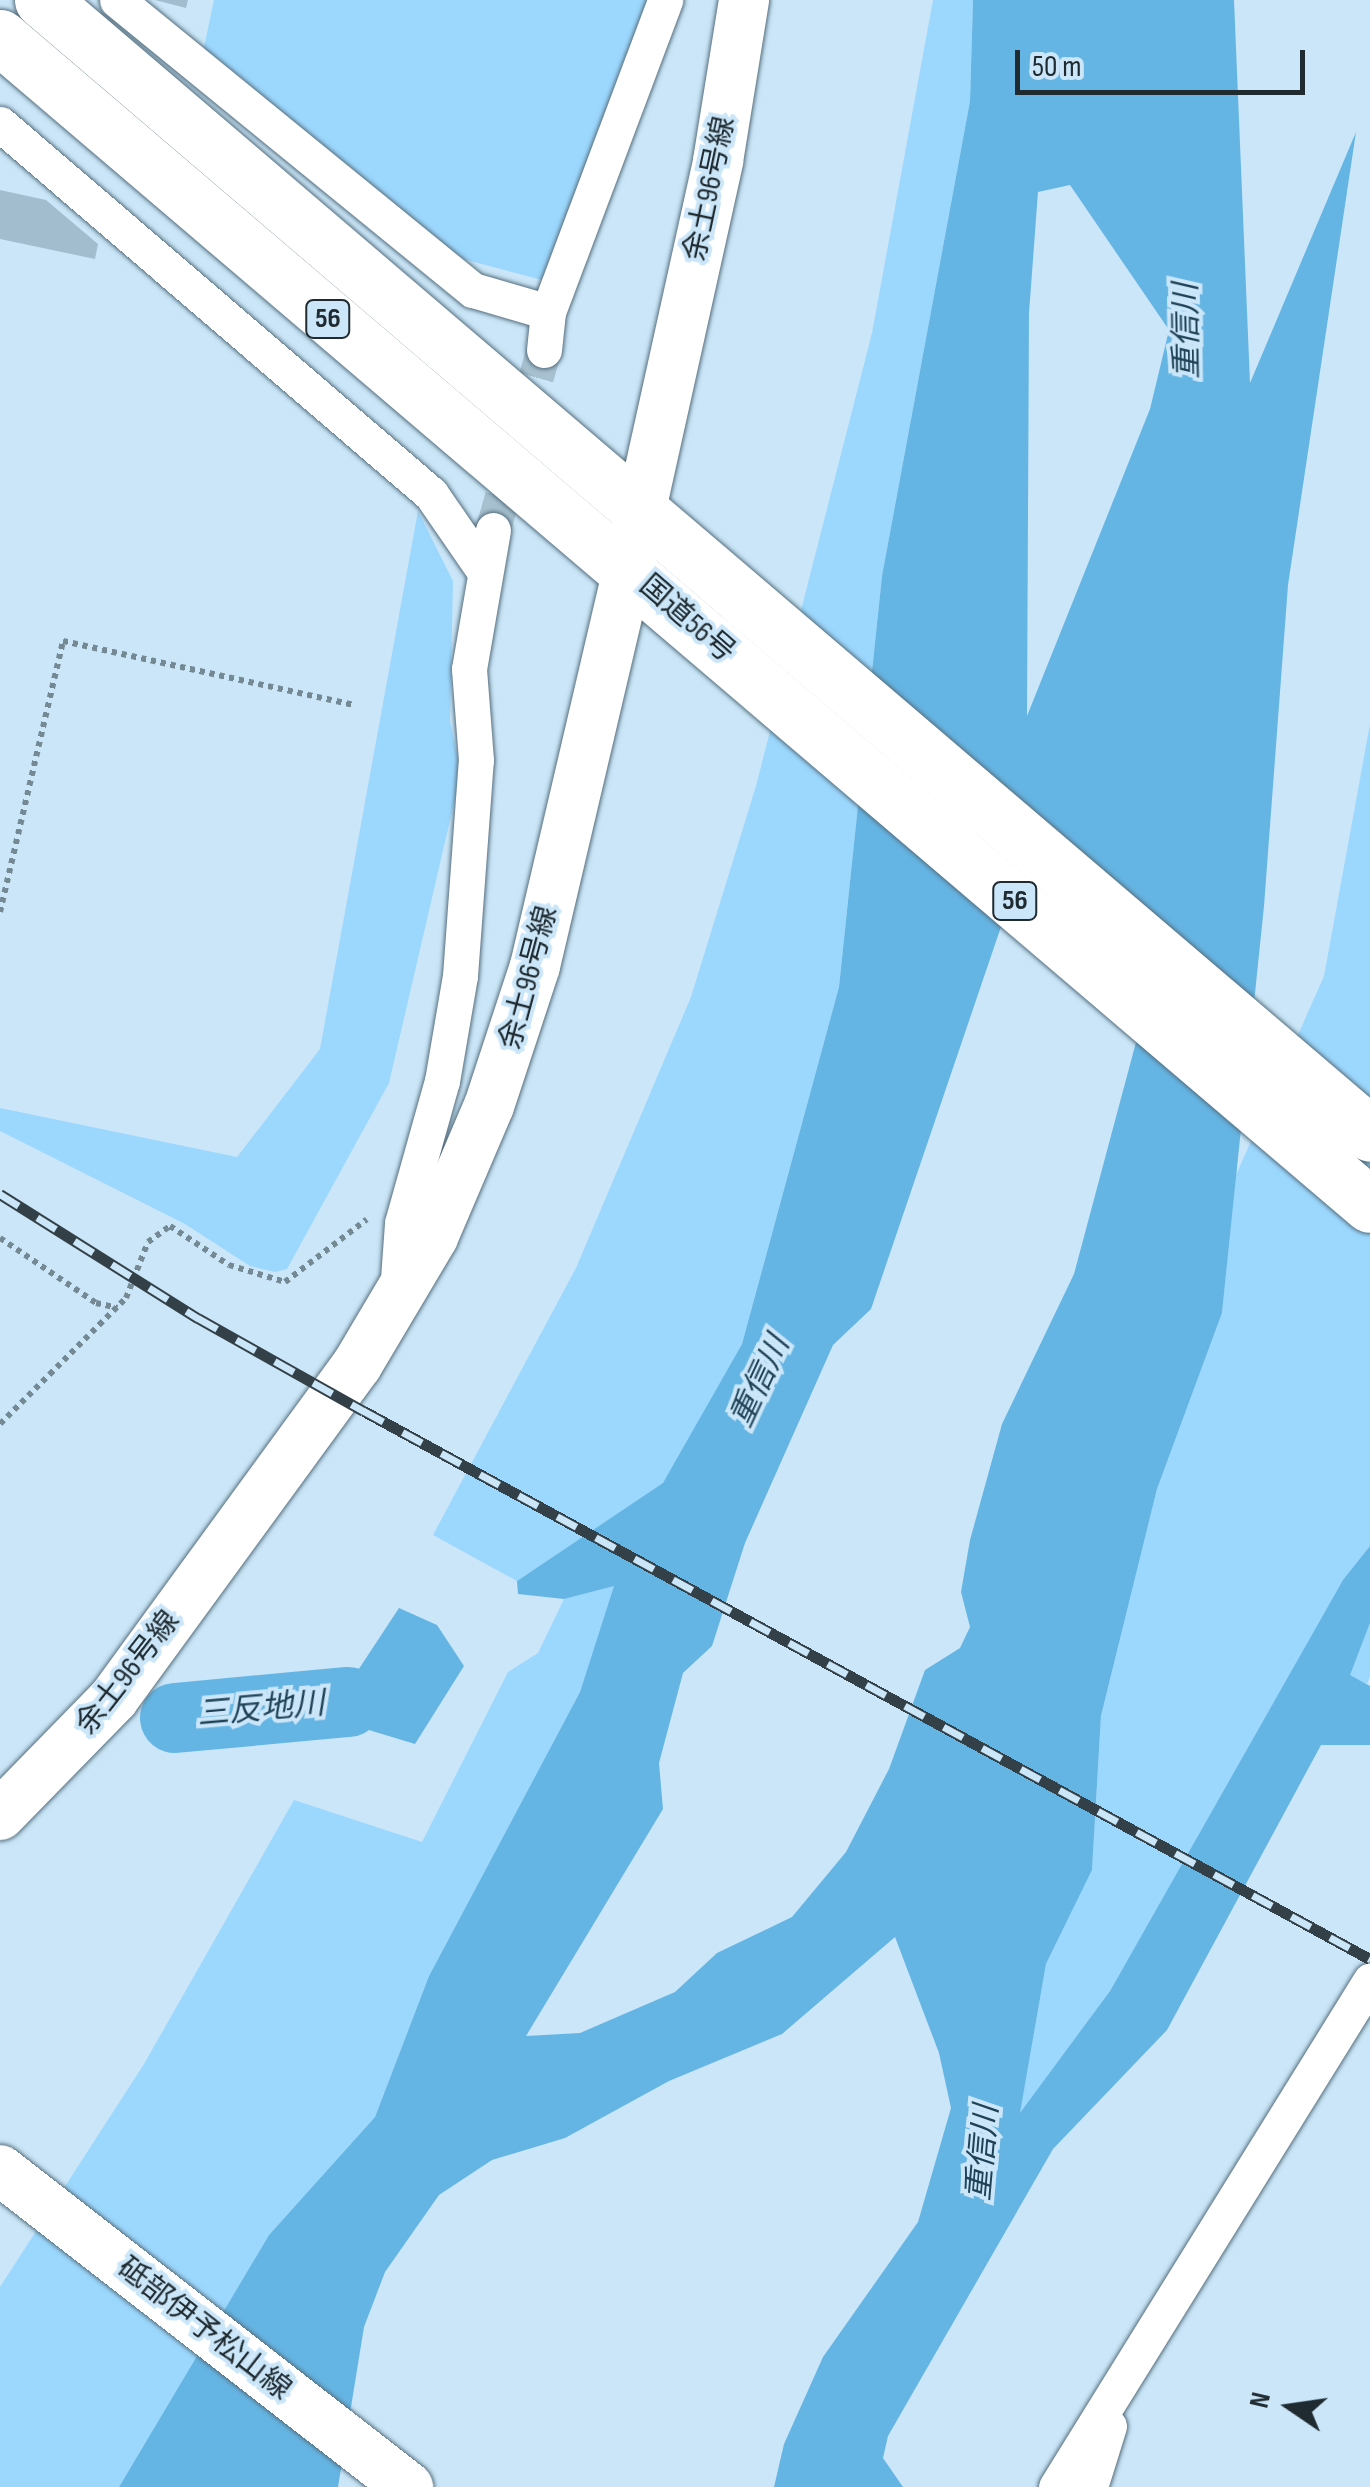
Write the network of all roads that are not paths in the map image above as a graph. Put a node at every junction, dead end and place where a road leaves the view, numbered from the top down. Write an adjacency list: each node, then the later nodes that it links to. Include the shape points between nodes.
1 (42, 0): 9 (highway, 国道56号 / 56)
2 (117, 0): 7 (street, via 472,290)
3 (664, 0): 7 (street)
4 (744, 0): 9 (street, 余土96号線)
5 (0, 37): 12 (highway, 国道56号 / 56)
6 (0, 124): 11 (street, via 431,494)
7 (548, 312): 8 (street)
8 (544, 350)
9 (658, 521): 12 (street, 余土96号線); 13 (highway, 国道56号 / 56)
10 (493, 530): 11 (street)
11 (482, 568): 15 (street, via 469,670 476,760 460,976 442,1080 395,1265)
12 (644, 583): 14 (highway, 国道56号 / 56); 15 (street, 余土96号線, via 512,1046 434,1237)
13 (1370, 1134)
14 (1370, 1204)
15 (398, 1304): 16 (street, 余土96号線, via 114,1698)
16 (0, 1815)
17 (1370, 1981): 19 (street)
18 (0, 2170): 20 (street, 砥部伊予松山線)
19 (1113, 2401): 21 (street); 22 (street)
20 (408, 2487)
21 (1056, 2487)
22 (1090, 2487)

